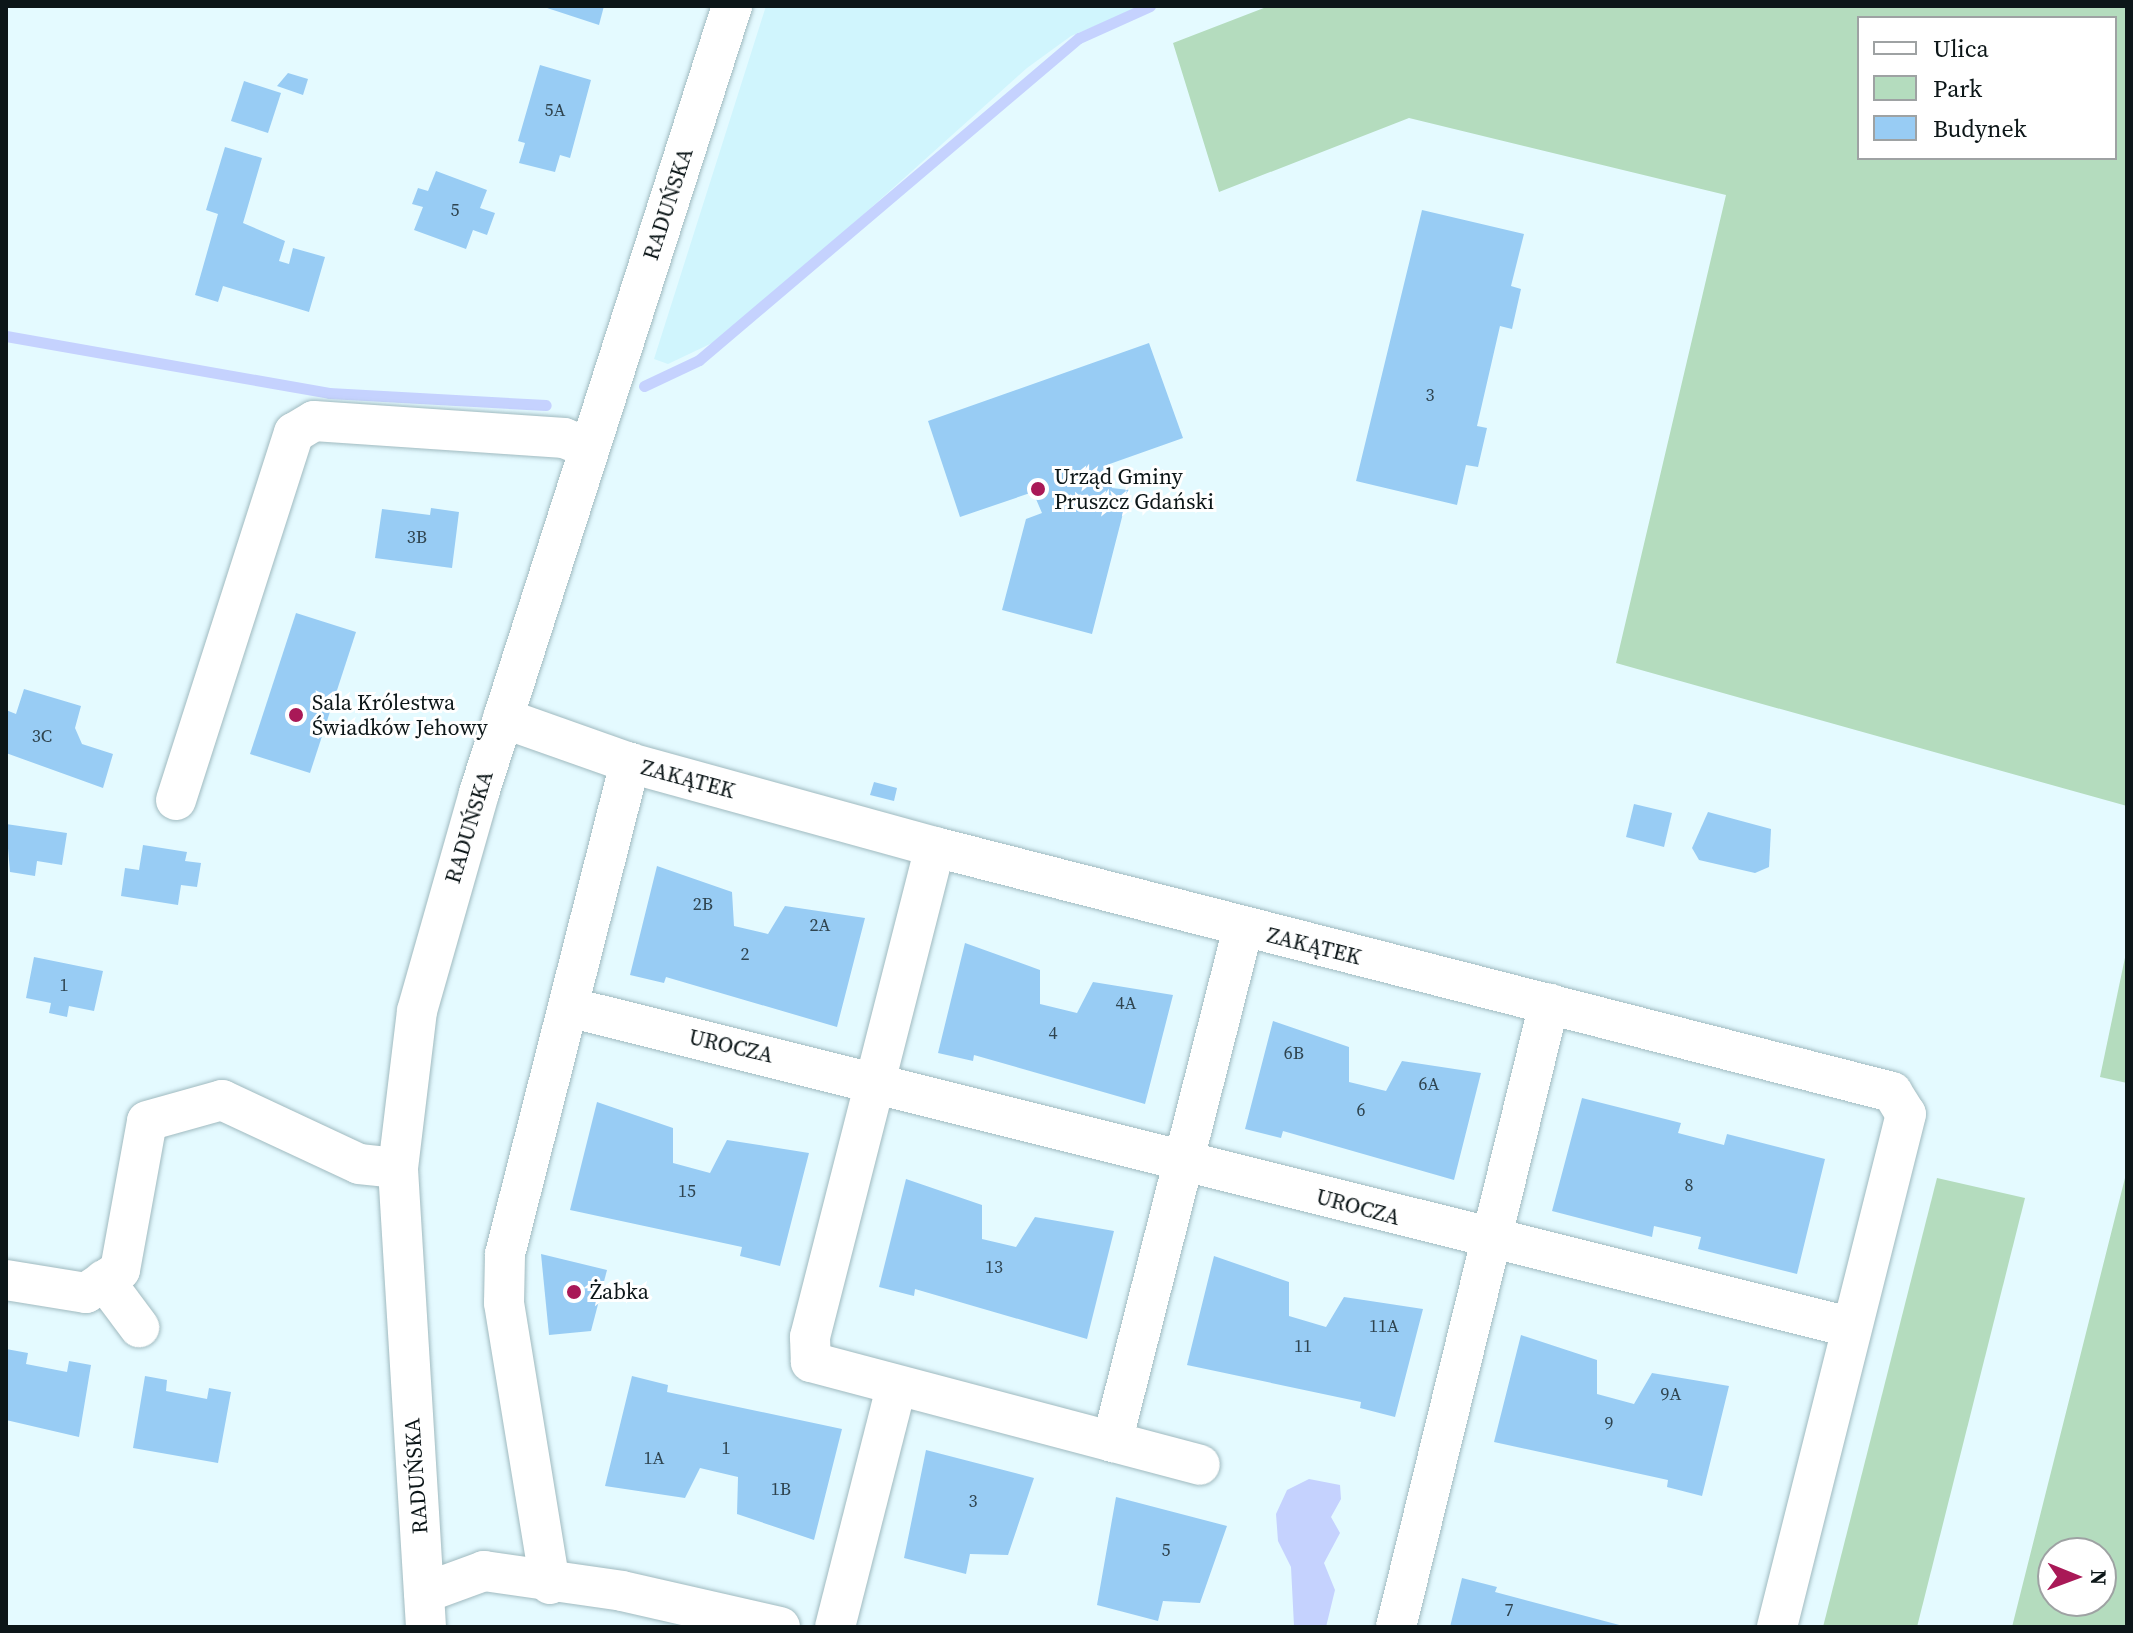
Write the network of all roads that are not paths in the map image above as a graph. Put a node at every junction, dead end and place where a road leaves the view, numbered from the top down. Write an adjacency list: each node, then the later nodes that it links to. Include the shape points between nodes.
1 (732, 6): 2 (street, RADUŃSKA)
2 (589, 448): 3 (street, RADUŃSKA); 5 (street, via 564,438 314,421 294,433)
3 (503, 718): 4 (street, ZAKĄTEK); 12 (street, RADUŃSKA, via 417,1011)
4 (630, 763): 6 (street, ZAKĄTEK); 9 (street)
5 (176, 800)
6 (935, 847): 7 (street, ZAKĄTEK); 10 (street)
7 (1243, 928): 8 (street, ZAKĄTEK); 11 (street)
8 (1549, 1004): 13 (street); 17 (street, ZAKĄTEK, via 1892,1092 1906,1114)
9 (568, 1007): 10 (street, UROCZA); 21 (street, via 504,1279)
10 (874, 1081): 11 (street, UROCZA); 18 (street, via 807,1352 820,1368)
11 (1182, 1161): 13 (street, UROCZA); 19 (street)
12 (398, 1168): 15 (street, via 359,1164 222,1100 147,1121 120,1270); 22 (street, RADUŃSKA)
13 (1491, 1242): 17 (street, UROCZA); 25 (street)
14 (6, 1280): 15 (street, via 86,1293)
15 (104, 1280): 16 (street)
16 (139, 1327)
17 (1850, 1327): 26 (street)
18 (896, 1388): 19 (street); 24 (street)
19 (1112, 1442): 20 (street)
20 (1200, 1465)
21 (550, 1584): 22 (street, via 484,1571); 23 (street, via 622,1591)
22 (425, 1610)
23 (780, 1627)
24 (835, 1627)
25 (1396, 1627)
26 (1777, 1627)

